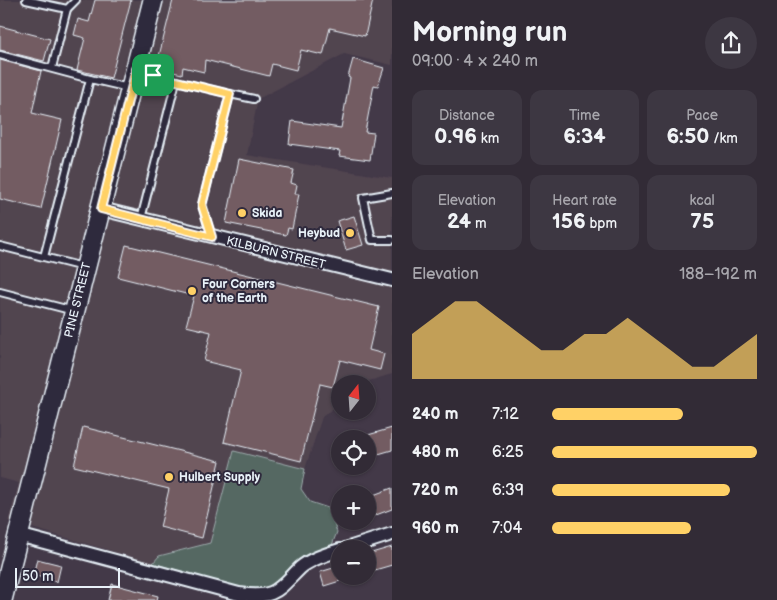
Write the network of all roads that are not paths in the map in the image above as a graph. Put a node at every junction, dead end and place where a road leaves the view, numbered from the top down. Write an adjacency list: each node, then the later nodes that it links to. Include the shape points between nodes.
1 (26, 0): 4 (lane)
2 (76, 0): 4 (lane)
3 (153, 0): 7 (main road, PINE STREET)
4 (67, 10): 6 (lane)
5 (0, 55): 6 (lane)
6 (52, 68): 8 (lane)
7 (136, 69): 9 (lane); 10 (main road, PINE STREET)
8 (90, 79): 10 (lane); 19 (lane)
9 (176, 81): 11 (lane); 15 (lane)
10 (132, 88): 14 (main road, PINE STREET)
11 (230, 94): 12 (lane); 16 (lane, via 202,205)
12 (254, 99)
13 (392, 193): 17 (lane, via 363,198 372,240)
14 (101, 209): 15 (street, KILBURN STREET); 20 (main road, PINE STREET)
15 (141, 219): 16 (street, KILBURN STREET)
16 (212, 237): 21 (street, KILBURN STREET)
17 (392, 240)
18 (0, 246): 19 (lane)
19 (44, 257): 20 (lane)
20 (86, 268): 23 (main road, PINE STREET)
21 (392, 280)
22 (0, 292): 23 (lane)
23 (75, 311): 25 (main road, PINE STREET)
24 (392, 534): 26 (street)
25 (18, 535): 27 (street, via 252,596 280,589 301,567); 28 (main road, PINE STREET)
26 (373, 540)
27 (331, 554)
28 (2, 600)

